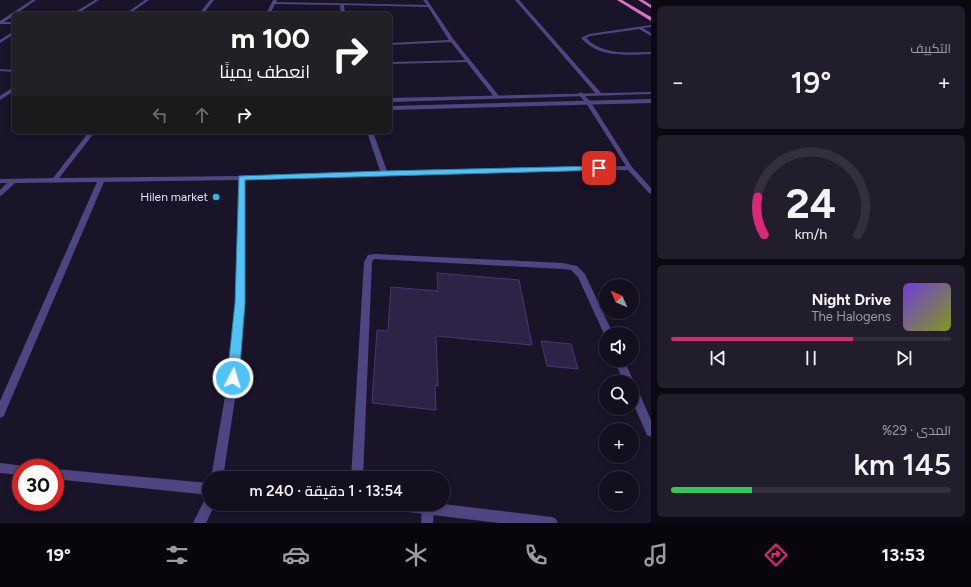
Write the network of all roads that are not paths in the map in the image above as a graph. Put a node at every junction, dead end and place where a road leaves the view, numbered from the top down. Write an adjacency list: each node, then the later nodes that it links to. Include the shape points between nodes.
1 (34, 0): 13 (street)
2 (98, 0): 14 (street)
3 (147, 0): 15 (street)
4 (212, 0): 16 (street)
5 (424, 0): 11 (street)
6 (517, 0): 38 (street)
7 (619, 0): 20 (highway)
8 (640, 0): 12 (highway)
9 (274, 2): 10 (street); 17 (street)
10 (342, 5): 11 (street); 18 (street)
11 (428, 6): 27 (street)
12 (651, 7)
13 (16, 12)
14 (78, 12)
15 (131, 12)
16 (203, 12)
17 (269, 12)
18 (343, 12)
19 (12, 15): 21 (street)
20 (651, 19)
21 (0, 23): 22 (street)
22 (12, 23)
23 (651, 26): 24 (street)
24 (640, 28): 26 (street); 30 (street, via 583,38 593,48 606,51)
25 (12, 33): 28 (street)
26 (651, 35)
27 (452, 41): 29 (street); 31 (street)
28 (0, 42)
29 (392, 44)
30 (651, 53)
31 (468, 61): 32 (street); 39 (street)
32 (392, 63)
33 (0, 70): 34 (street)
34 (12, 71)
35 (12, 90): 40 (street)
36 (651, 92): 38 (street)
37 (582, 94): 38 (street); 39 (street); 43 (street)
38 (599, 94)
39 (496, 96): 41 (street)
40 (0, 98)
41 (392, 100)
42 (651, 101): 43 (street)
43 (588, 102): 44 (street); 47 (street)
44 (392, 108)
45 (90, 134): 52 (street)
46 (371, 134): 48 (street)
47 (630, 168): 48 (street); 54 (street)
48 (384, 173): 49 (street)
49 (241, 178): 53 (street); 62 (street, via 240,303 233,378)
50 (0, 181): 51 (street)
51 (13, 181): 52 (street); 55 (street)
52 (54, 181): 53 (street)
53 (101, 181): 58 (street)
54 (651, 192)
55 (0, 194)
56 (605, 327): 63 (street, via 582,276 574,268 371,257 368,262)
57 (639, 405): 59 (street)
58 (0, 413)
59 (651, 432)
60 (0, 468): 61 (street)
61 (12, 469)
62 (219, 471)
63 (357, 471)
64 (64, 475): 65 (street)
65 (202, 488)
66 (205, 511): 69 (street)
67 (428, 511): 70 (street)
68 (450, 511): 71 (street)
69 (199, 523)
70 (427, 523)
71 (552, 523)

